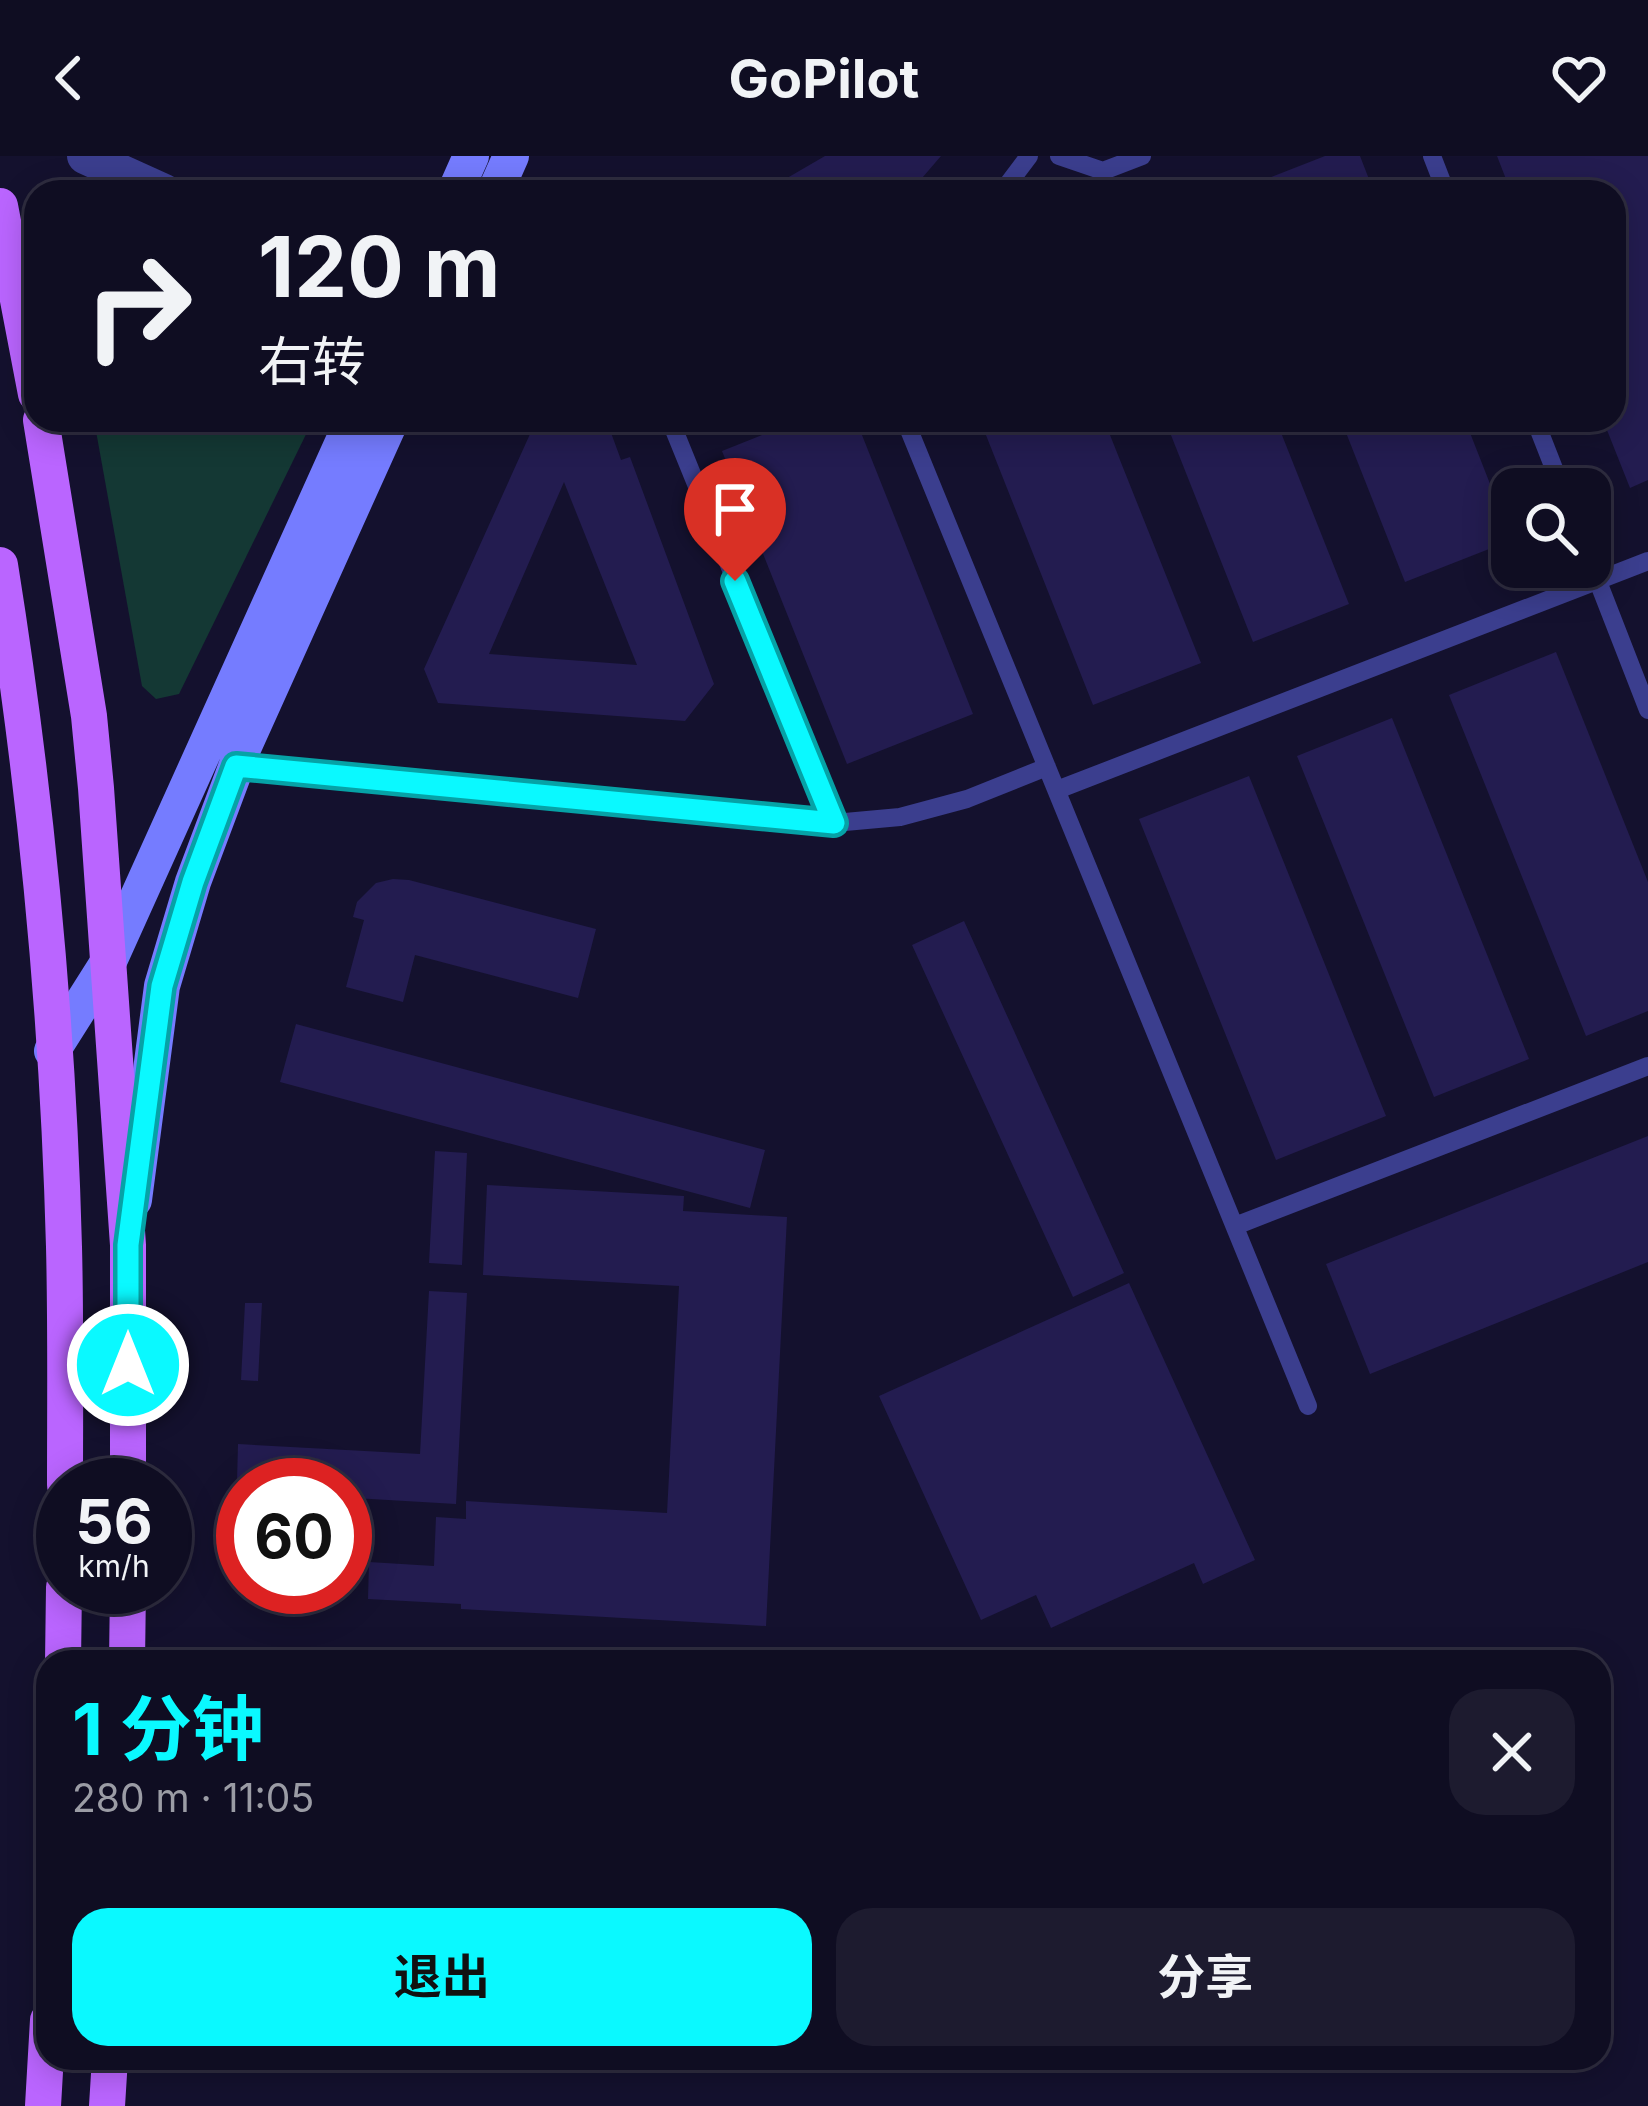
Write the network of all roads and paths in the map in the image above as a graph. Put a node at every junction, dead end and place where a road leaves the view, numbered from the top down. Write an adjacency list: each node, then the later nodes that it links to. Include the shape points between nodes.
1 (85, 156): 4 (street)
2 (1059, 156): 3 (lane, via 1103,171)
3 (1142, 156)
4 (138, 180)
5 (0, 206): 6 (main road)
6 (24, 331)
7 (43, 432): 24 (main road, via 89,716)
8 (348, 432): 24 (main road)
9 (386, 432): 20 (main road)
10 (675, 432): 23 (lane)
11 (910, 432): 21 (lane)
12 (1540, 432): 13 (lane)
13 (1554, 468)
14 (1648, 561): 16 (lane)
15 (0, 566): 25 (main road, via 33,794)
16 (1611, 576)
17 (1580, 588): 22 (lane)
18 (1601, 588): 19 (lane)
19 (1648, 710)
20 (236, 766): 23 (lane); 28 (main road, via 162,986)
21 (1047, 767): 22 (lane); 23 (lane, via 900,817)
22 (1057, 790): 27 (lane)
23 (834, 823)
24 (109, 961): 25 (main road); 28 (main road)
25 (52, 1051): 30 (main road)
26 (1648, 1066): 27 (lane)
27 (1235, 1226): 29 (lane)
28 (128, 1245): 31 (main road)
29 (1308, 1406)
30 (65, 1458)
31 (128, 1458)
32 (64, 1614): 34 (main road)
33 (128, 1614): 35 (main road)
34 (63, 1650)
35 (127, 1650)
36 (46, 2070): 38 (main road)
37 (109, 2070): 39 (main road)
38 (44, 2106)
39 (107, 2106)

